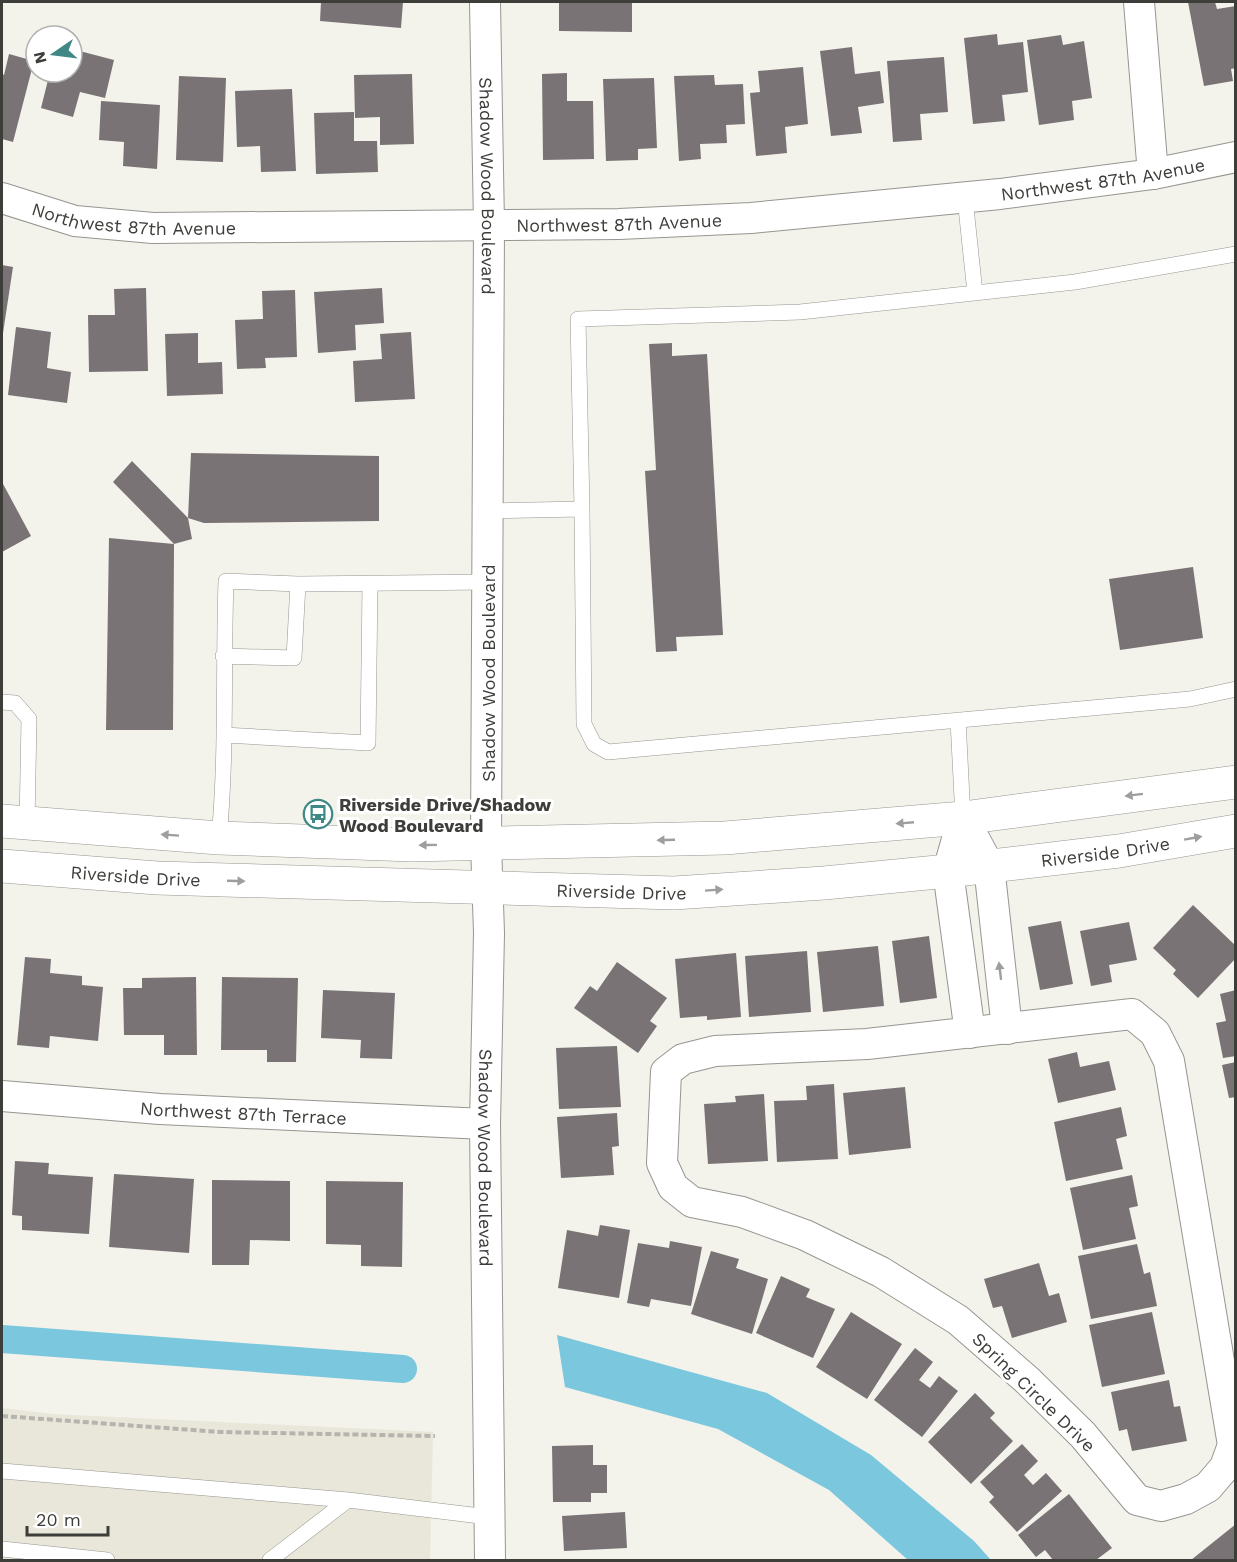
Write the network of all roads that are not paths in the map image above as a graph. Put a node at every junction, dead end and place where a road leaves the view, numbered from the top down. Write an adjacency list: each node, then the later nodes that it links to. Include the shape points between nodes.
1 (485, 2): 7 (street, Shadow Wood Boulevard)
2 (1139, 2): 4 (street)
3 (1236, 157): 4 (street, Northwest 87th Avenue)
4 (1153, 174): 6 (street, Northwest 87th Avenue)
5 (2, 198): 7 (street, Northwest 87th Avenue, via 75,221 153,228)
6 (965, 198): 7 (street, Northwest 87th Avenue, via 751,218); 9 (lane)
7 (489, 225): 11 (street, Shadow Wood Boulevard)
8 (1236, 254): 9 (lane, via 1075,282)
9 (975, 293): 10 (lane, via 800,312 578,319)
10 (582, 509): 11 (lane); 18 (lane, via 584,724 594,744 608,752)
11 (488, 511): 12 (street, Shadow Wood Boulevard)
12 (488, 582): 14 (lane); 25 (street, Shadow Wood Boulevard)
13 (298, 584): 14 (lane); 15 (lane, via 294,658); 15 (lane, via 226,581)
14 (370, 584): 19 (lane, via 368,743)
15 (223, 656): 19 (lane)
16 (1236, 689): 18 (lane, via 1190,699)
17 (2, 702): 22 (lane, via 15,703 29,719)
18 (958, 720): 21 (lane)
19 (224, 735): 24 (lane)
20 (1236, 782): 21 (street, one-way to 21)
21 (963, 818): 25 (street, one-way to 25, via 725,838); 27 (street); 28 (street)
22 (14, 823): 24 (street, one-way to 22)
23 (1236, 831): 27 (street, Riverside Drive, one-way to 23, via 1119,851)
24 (219, 838): 25 (street, one-way to 24)
25 (486, 844): 29 (street, Shadow Wood Boulevard)
26 (2, 866): 29 (street, Riverside Drive, one-way to 29, via 157,878)
27 (989, 866): 28 (street, Riverside Drive); 30 (street, one-way to 27)
28 (948, 871): 29 (street, Riverside Drive, one-way to 28, via 674,893); 31 (street)
29 (488, 889): 33 (street, Shadow Wood Boulevard)
30 (1007, 1029): 31 (street, Spring Circle Drive); 31 (street, Spring Circle Drive, via 1132,1014 1155,1033 1169,1061 1233,1445 1225,1467 1208,1487 1186,1499 1161,1506 1137,1500 1083,1435 958,1320 881,1272 805,1235 742,1212 692,1202 673,1187 662,1163 666,1072 683,1059 715,1051 867,1044)
31 (970, 1033)
32 (2, 1096): 33 (street, Northwest 87th Terrace)
33 (485, 1124): 36 (street, Shadow Wood Boulevard)
34 (2, 1471): 35 (lane)
35 (348, 1500): 36 (lane); 39 (lane)
36 (489, 1517): 40 (street, Shadow Wood Boulevard)
37 (2, 1549): 38 (lane)
38 (107, 1560)
39 (270, 1560)
40 (490, 1560)

